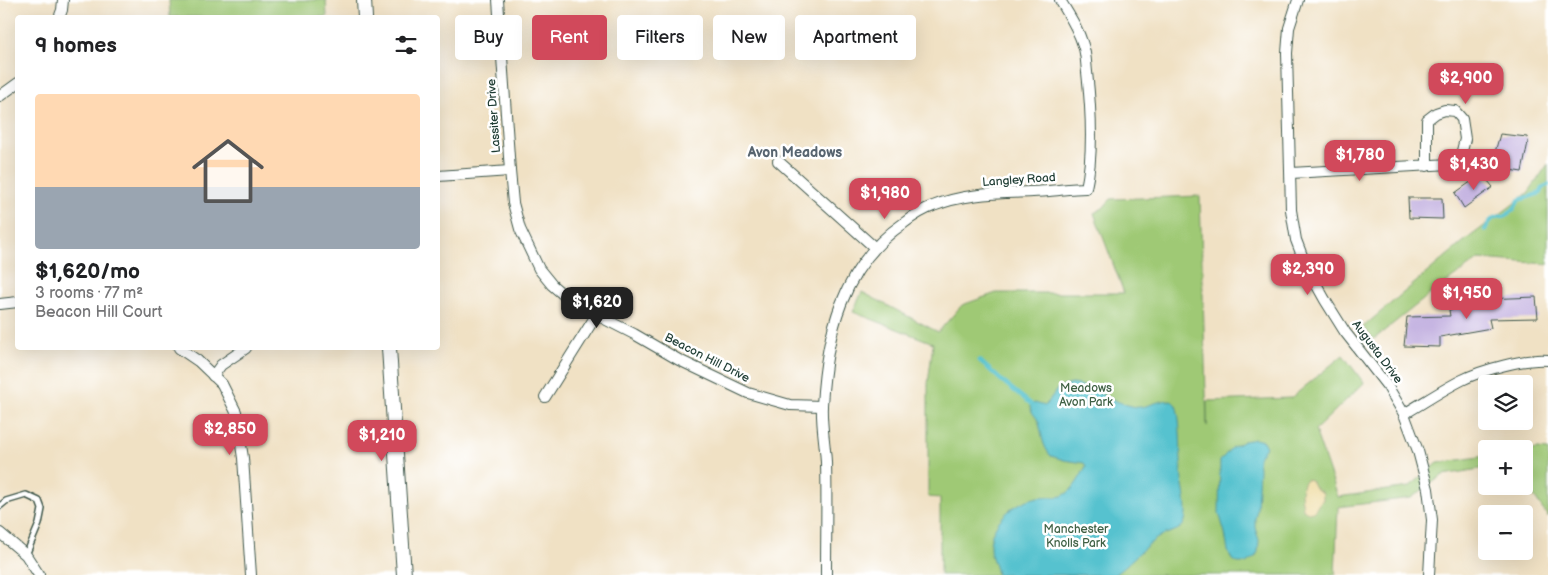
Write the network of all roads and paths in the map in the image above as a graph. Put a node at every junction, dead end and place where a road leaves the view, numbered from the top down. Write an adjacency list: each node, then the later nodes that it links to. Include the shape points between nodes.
1 (64, 0): 6 (street)
2 (364, 0): 7 (street)
3 (498, 0): 12 (street, Lassiter Drive)
4 (1060, 0): 15 (street, Langley Road, via 1084,46 1090,126 1090,174 1086,188 988,193 953,200 917,214)
5 (1298, 0): 13 (street, Augusta Drive, via 1289,28 1286,53)
6 (60, 15)
7 (365, 15)
8 (15, 85): 9 (street)
9 (0, 96)
10 (778, 161): 15 (street)
11 (1427, 166): 11 (street, via 1450,164 1461,156 1465,139 1462,119 1455,111 1445,110 1427,120); 13 (street)
12 (510, 171): 14 (street); 18 (street, Beacon Hill Drive, via 520,229 539,269 573,303)
13 (1291, 173): 26 (street, Augusta Drive, via 1291,210 1296,240 1306,266 1345,332 1388,387)
14 (440, 176)
15 (874, 247): 25 (street, Langley Road, via 842,298 830,337)
16 (15, 302): 17 (street)
17 (0, 304)
18 (597, 314): 24 (street); 25 (street, Beacon Hill Drive, via 679,360 748,393 790,405)
19 (181, 350): 23 (street)
20 (243, 350): 23 (street, via 221,365)
21 (389, 350): 32 (street)
22 (1548, 360): 26 (street, via 1534,359 1463,380)
23 (213, 376): 31 (street, via 222,384 236,412 243,458)
24 (545, 397)
25 (822, 406): 33 (street, Langley Road, via 826,462)
26 (1404, 414): 34 (street, Augusta Drive, via 1428,489 1432,520)
27 (0, 506): 29 (lane, via 26,495 39,501 42,509 39,524)
28 (0, 533): 29 (street)
29 (26, 555): 30 (street)
30 (39, 575)
31 (251, 575)
32 (404, 575)
33 (826, 575)
34 (1429, 575)

